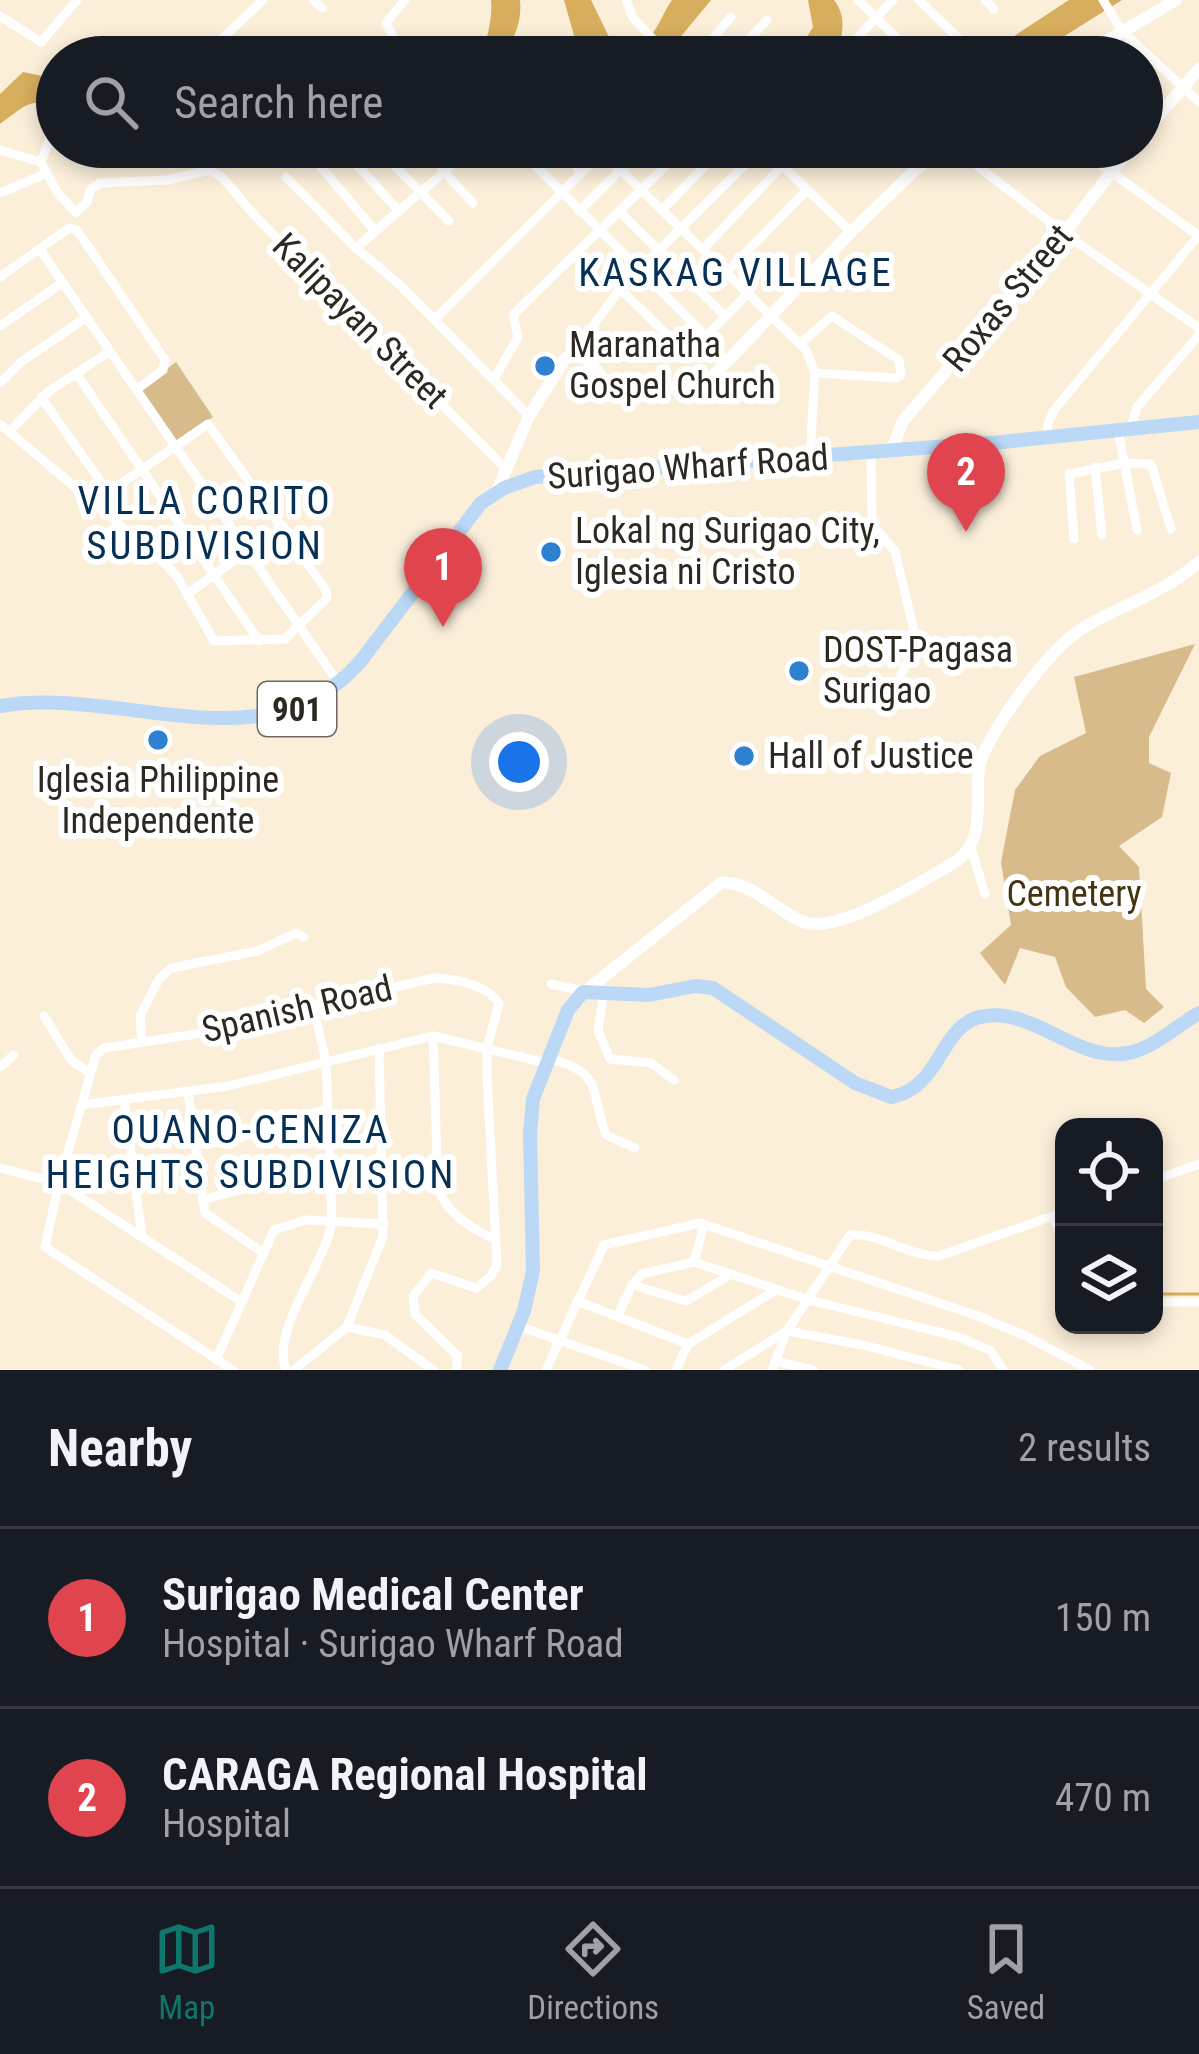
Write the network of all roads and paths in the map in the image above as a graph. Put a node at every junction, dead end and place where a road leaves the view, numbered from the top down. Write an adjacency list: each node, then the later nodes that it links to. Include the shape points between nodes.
1 (77, 0): 15 (street)
2 (263, 0): 16 (street)
3 (626, 0): 18 (street)
4 (858, 0): 12 (street)
5 (893, 0): 12 (street)
6 (919, 0): 23 (street)
7 (1177, 0): 14 (street)
8 (397, 3): 17 (street, via 386,23)
9 (1106, 4): 14 (street)
10 (0, 16): 26 (street)
11 (731, 17): 19 (street)
12 (877, 17): 21 (street); 22 (street)
13 (767, 20): 20 (street)
14 (1122, 31): 24 (street); 25 (street)
15 (46, 36)
16 (225, 36)
17 (392, 36)
18 (649, 36)
19 (715, 36)
20 (752, 36)
21 (859, 36)
22 (896, 36)
23 (956, 36)
24 (1114, 36)
25 (1127, 36)
26 (36, 39)
27 (1163, 69): 29 (street)
28 (1199, 69): 29 (street)
29 (1183, 87): 30 (street); 31 (street)
30 (1199, 102)
31 (1163, 110)
32 (0, 150): 33 (street)
33 (36, 161)
34 (44, 168): 55 (street)
35 (321, 168): 69 (street)
36 (360, 168): 63 (street)
37 (396, 168): 61 (street)
38 (445, 168): 51 (street)
39 (538, 168): 59 (street)
40 (578, 168): 53 (street)
41 (584, 168): 53 (street)
42 (664, 168): 57 (street)
43 (703, 168): 64 (street)
44 (743, 168): 68 (street)
45 (780, 168): 75 (street)
46 (786, 168): 58 (street)
47 (925, 168): 71 (street)
48 (977, 168): 72 (street)
49 (1106, 168): 54 (street)
50 (1113, 168): 54 (street, Roxas Street)
51 (442, 170): 61 (street); 62 (street)
52 (621, 170): 57 (street); 65 (street)
53 (581, 171): 59 (street)
54 (1110, 171): 72 (street, Roxas Street); 73 (street)
55 (47, 173): 60 (street); 114 (street, Kalipayan Street, via 76,213 100,183 215,172)
56 (286, 177): 74 (street)
57 (642, 189): 64 (street); 66 (street)
58 (807, 190): 71 (street); 79 (street)
59 (560, 191): 65 (street); 88 (street)
60 (0, 193)
61 (419, 193): 63 (street); 67 (street)
62 (472, 203)
63 (398, 210): 69 (street)
64 (662, 210): 68 (street)
65 (579, 211): 70 (street)
66 (620, 212): 70 (street); 77 (street)
67 (449, 221)
68 (682, 230): 75 (street); 77 (street)
69 (375, 231): 74 (street)
70 (601, 232): 78 (street); 97 (street, via 512,314 518,337)
71 (851, 232): 86 (street)
72 (1064, 233): 84 (street); 107 (street, Roxas Street, via 903,421)
73 (1199, 236): 84 (street)
74 (356, 248): 88 (street)
75 (703, 249): 79 (street)
76 (40, 250): 80 (street); 81 (street); 99 (street, via 76,230 165,360)
77 (659, 251): 78 (street); 85 (street)
78 (640, 271): 82 (street); 91 (street)
79 (727, 272): 83 (street)
80 (0, 277)
81 (62, 283): 87 (street); 89 (street)
82 (620, 290): 91 (street, via 685,352); 94 (street)
83 (748, 292): 85 (street); 86 (street)
84 (1151, 296): 90 (street); 105 (street, via 1055,409)
85 (724, 315): 91 (street)
86 (771, 315): 92 (street); 94 (street, via 701,381 624,392)
87 (87, 317): 93 (street); 98 (street)
88 (435, 319): 97 (street)
89 (0, 326)
90 (1199, 332): 104 (street)
91 (706, 336)
92 (800, 343): 96 (street); 96 (street, via 832,316 899,360 901,375)
93 (109, 352): 95 (street); 99 (street)
94 (572, 355): 101 (street)
95 (76, 373): 100 (street); 113 (street)
96 (815, 373): 110 (street)
97 (494, 379): 101 (street)
98 (0, 383)
99 (136, 390): 106 (street)
100 (41, 397): 103 (street); 117 (street)
101 (529, 416): 109 (street)
102 (1199, 422): 104 (main road, 901)
103 (5, 428): 118 (street)
104 (1125, 429): 105 (main road, 901); 111 (street)
105 (1047, 437): 107 (main road, Surigao Wharf Road / 901)
106 (176, 446): 113 (street); 119 (street, via 211,425); 124 (street)
107 (891, 451): 108 (main road, Surigao Wharf Road / 901)
108 (871, 452): 110 (main road, Surigao Wharf Road / 901); 130 (street, via 872,524 895,551 914,626)
109 (512, 455): 114 (street); 115 (street)
110 (810, 457): 115 (main road, Surigao Wharf Road / 901)
111 (1124, 463): 112 (street); 120 (street, via 1151,464); 121 (street)
112 (1095, 467): 122 (street); 123 (street, via 1068,479)
113 (141, 470): 117 (street); 126 (street)
114 (506, 470): 116 (street)
115 (522, 481): 116 (main road, Surigao Wharf Road / 901)
116 (497, 491): 131 (main road, Surigao Wharf Road / 901, via 465,520)
117 (108, 492): 118 (street)
118 (93, 503): 127 (street, via 164,562)
119 (283, 526): 124 (street); 128 (street, via 328,593)
120 (1171, 529)
121 (1137, 530)
122 (1102, 535)
123 (1074, 539)
124 (247, 550): 126 (street); 128 (street)
125 (1199, 562): 133 (street, via 1171,586 1083,627 1048,661 982,754)
126 (214, 574): 127 (street); 129 (street)
127 (187, 594): 129 (street, via 212,640)
128 (301, 628): 129 (street, via 285,640); 131 (street)
129 (259, 641)
130 (900, 677)
131 (340, 684): 132 (main road, Surigao Wharf Road / 901, via 306,705 257,718 48,702)
132 (0, 706)
133 (971, 848): 134 (street); 137 (street, via 828,924 802,921 741,885 721,883)
134 (985, 894)
135 (304, 937): 142 (street, via 296,932 258,951 171,968 143,1007)
136 (550, 984): 137 (street)
137 (592, 991): 139 (main road, via 712,988 855,1083 891,1097 921,1083 956,1033 980,1016 1023,1020 1118,1054); 147 (main road, via 568,1010); 150 (street, via 608,1057 651,1064)
138 (313, 1006): 142 (street, Spanish Road); 143 (street, Spanish Road, via 422,980 460,982 498,999); 146 (street)
139 (1199, 1013)
140 (44, 1016): 149 (street, via 66,1054)
141 (433, 1036): 143 (street); 144 (street); 160 (street)
142 (142, 1042): 149 (street, Spanish Road, via 99,1050)
143 (487, 1047): 147 (street); 170 (street)
144 (379, 1048): 146 (street); 161 (street)
145 (14, 1055): 148 (street)
146 (326, 1061): 151 (street); 154 (street)
147 (547, 1061): 156 (street, via 589,1076 606,1135); 183 (main road, via 532,1107 534,1257)
148 (0, 1067)
149 (90, 1072): 153 (street)
150 (674, 1080)
151 (188, 1092): 152 (street); 155 (street)
152 (124, 1099): 153 (street); 169 (street)
153 (82, 1105): 163 (street)
154 (326, 1109): 155 (street, via 230,1141); 158 (street)
155 (194, 1144): 164 (street)
156 (635, 1148)
157 (1199, 1164): 162 (street)
158 (328, 1166): 164 (street); 166 (street)
159 (0, 1168): 163 (street)
160 (437, 1169): 161 (street); 170 (street, via 446,1206)
161 (384, 1173): 167 (street)
162 (1163, 1177)
163 (58, 1183): 169 (street); 188 (street, via 45,1246)
164 (202, 1200): 171 (street, via 210,1217)
165 (1055, 1215): 173 (street, via 939,1256 862,1234 847,1238)
166 (332, 1221): 167 (street); 171 (street, via 279,1226); 193 (street, via 282,1344)
167 (384, 1224): 184 (street)
168 (704, 1225): 172 (street); 173 (street); 178 (street, via 604,1245)
169 (142, 1237): 179 (street)
170 (496, 1239): 195 (street, via 497,1265 482,1285 470,1289 431,1273 413,1297 415,1314 458,1356)
171 (262, 1252): 179 (street)
172 (694, 1262): 174 (street); 175 (street, via 647,1272)
173 (830, 1270): 177 (street); 204 (street, via 991,1321)
174 (728, 1276): 175 (street, via 686,1300); 176 (street)
175 (632, 1285): 182 (street)
176 (778, 1289): 177 (street); 187 (street)
177 (809, 1300): 185 (street); 203 (street, via 959,1337 991,1352)
178 (577, 1301): 182 (street); 186 (street)
179 (242, 1302): 188 (street)
180 (1163, 1302): 181 (street)
181 (1199, 1302)
182 (618, 1315): 187 (street)
183 (518, 1326): 186 (street); 196 (main road)
184 (347, 1327): 193 (street); 194 (street, via 385,1336)
185 (787, 1331): 189 (street); 191 (street); 200 (street)
186 (559, 1340): 190 (street); 197 (street)
187 (688, 1344): 199 (street)
188 (217, 1360): 192 (street)
189 (774, 1365): 201 (street)
190 (627, 1366): 198 (street)
191 (942, 1368): 202 (street)
192 (232, 1370)
193 (290, 1370)
194 (433, 1370)
195 (456, 1370)
196 (500, 1370)
197 (546, 1370)
198 (645, 1370)
199 (676, 1370)
200 (725, 1370)
201 (813, 1370)
202 (959, 1370)
203 (1003, 1370)
204 (1090, 1370)

